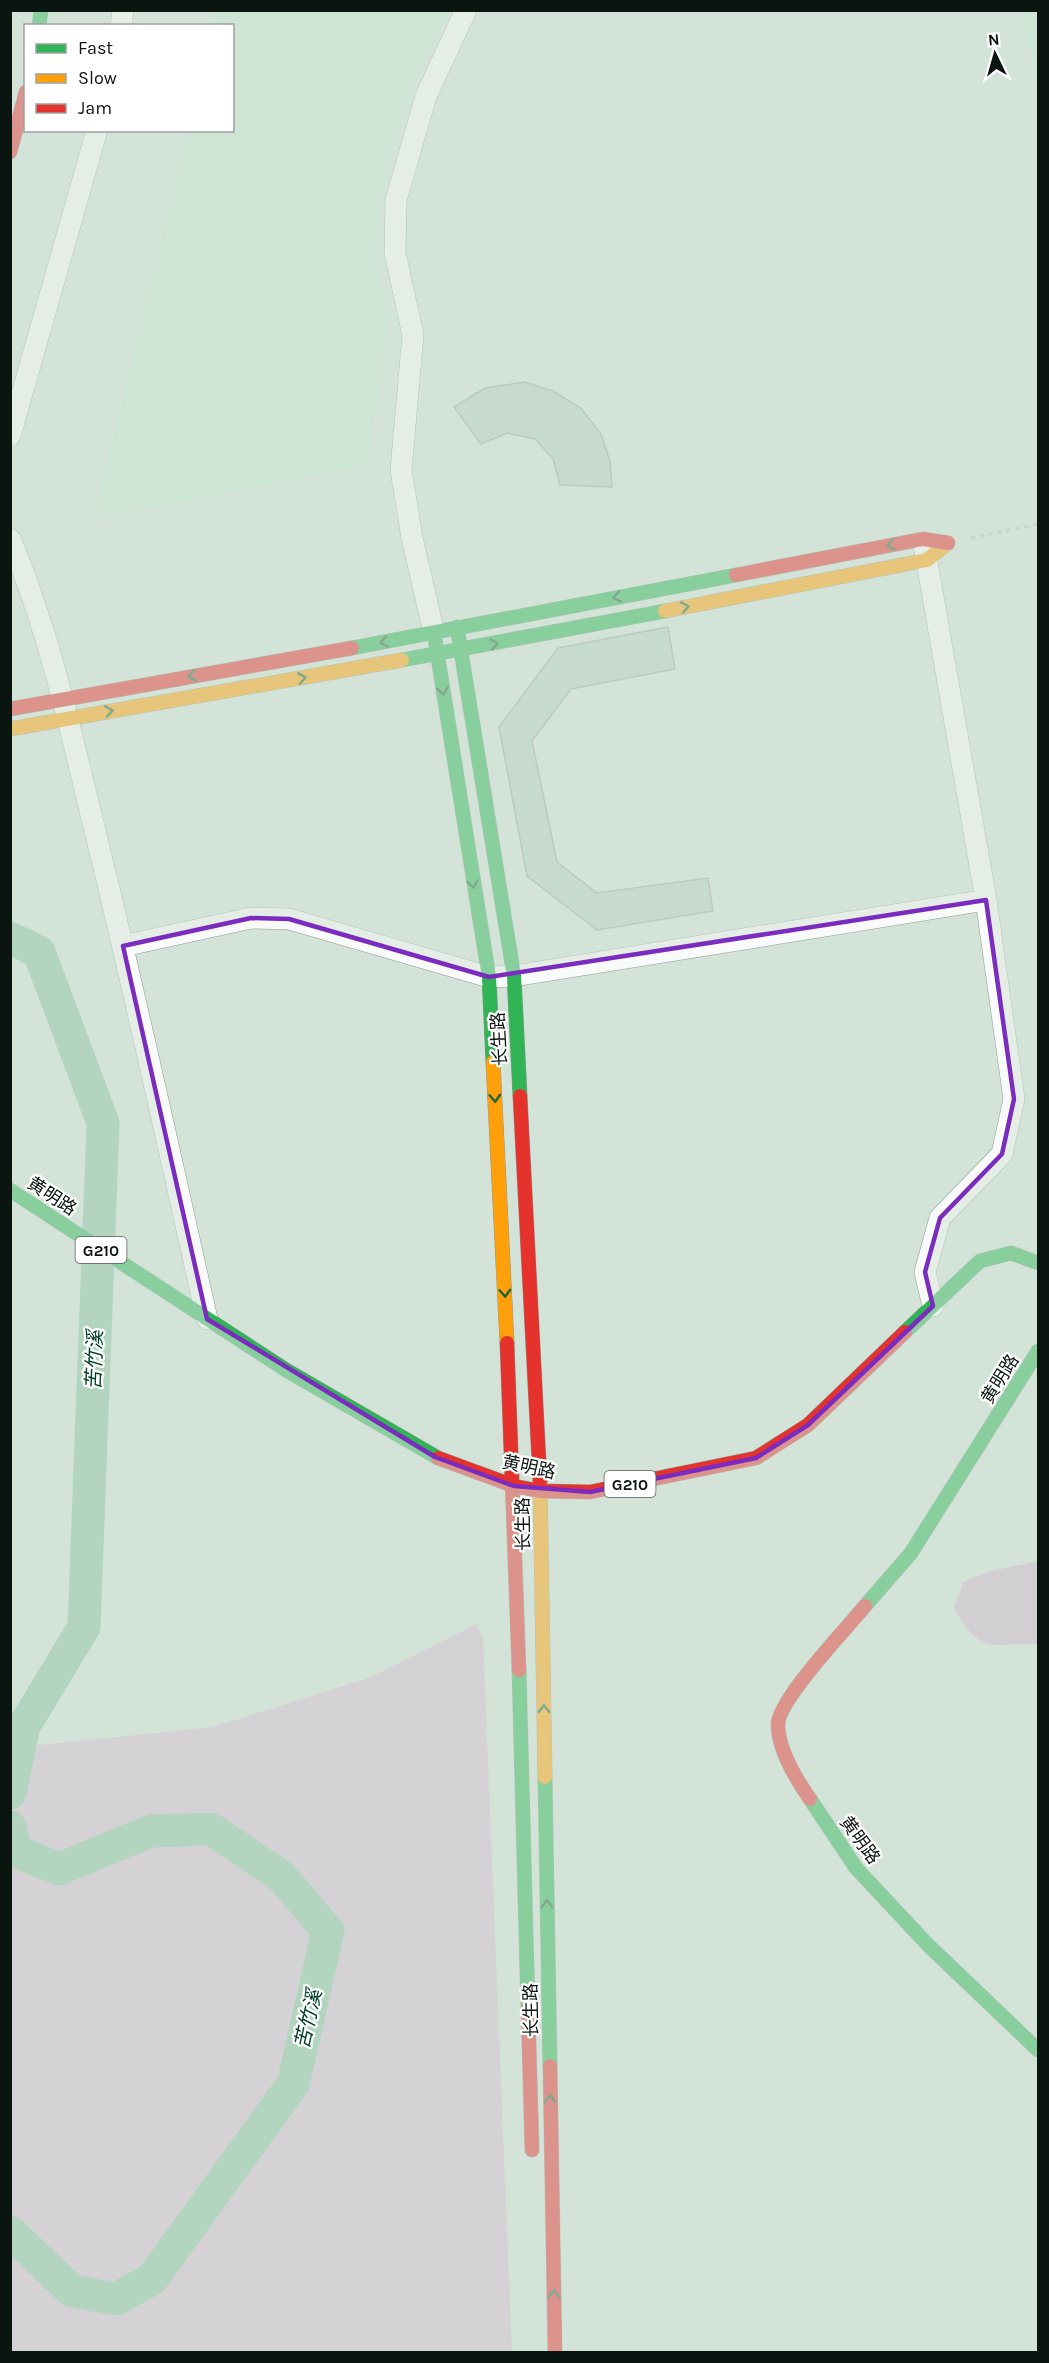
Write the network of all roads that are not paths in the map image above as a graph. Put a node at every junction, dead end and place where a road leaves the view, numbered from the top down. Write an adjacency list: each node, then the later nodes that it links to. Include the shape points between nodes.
1 (466, 10): 11 (street, via 426,96 396,200 395,253 413,335 401,470)
2 (24, 100): 4 (main road)
3 (96, 132): 5 (street)
4 (10, 152)
5 (10, 436)
6 (10, 539): 9 (street)
7 (922, 539): 8 (street); 8 (main road, via 948,543); 10 (main road, one-way to 10)
8 (927, 560): 12 (main road, one-way to 8); 17 (street)
9 (19, 579): 15 (street)
10 (457, 627): 11 (main road); 12 (main road, 长生路)
11 (434, 633): 13 (main road, 长生路); 15 (main road, one-way to 15)
12 (461, 650): 13 (main road); 19 (main road, 长生路)
13 (437, 655): 15 (main road, one-way to 13); 20 (main road, 长生路, one-way to 20)
14 (10, 708): 15 (main road)
15 (65, 709): 16 (main road); 18 (street)
16 (10, 729)
17 (986, 900): 19 (street); 23 (street, via 1014,1099 1002,1154 940,1218 925,1272)
18 (123, 946): 20 (street, via 251,918 289,919); 24 (street)
19 (514, 976): 20 (street); 27 (main road, 长生路)
20 (489, 977): 26 (main road, 长生路, one-way to 26)
21 (11, 1191): 24 (main road, 黄明路 / G210)
22 (1038, 1262): 23 (main road, 黄明路 / G210, via 1011,1253 980,1261)
23 (933, 1306): 27 (main road, 黄明路 / G210, via 808,1425 756,1458 590,1492)
24 (207, 1319): 26 (main road, 黄明路 / G210, via 435,1457)
25 (1038, 1351): 28 (main road, 黄明路, via 911,1553 791,1694 778,1722 783,1748 800,1785 856,1868 928,1945)
26 (514, 1486): 27 (main road, 黄明路 / G210); 29 (main road, 长生路)
27 (540, 1491): 30 (main road, 长生路, one-way to 27)
28 (1038, 2050)
29 (532, 2163)
30 (555, 2352)

